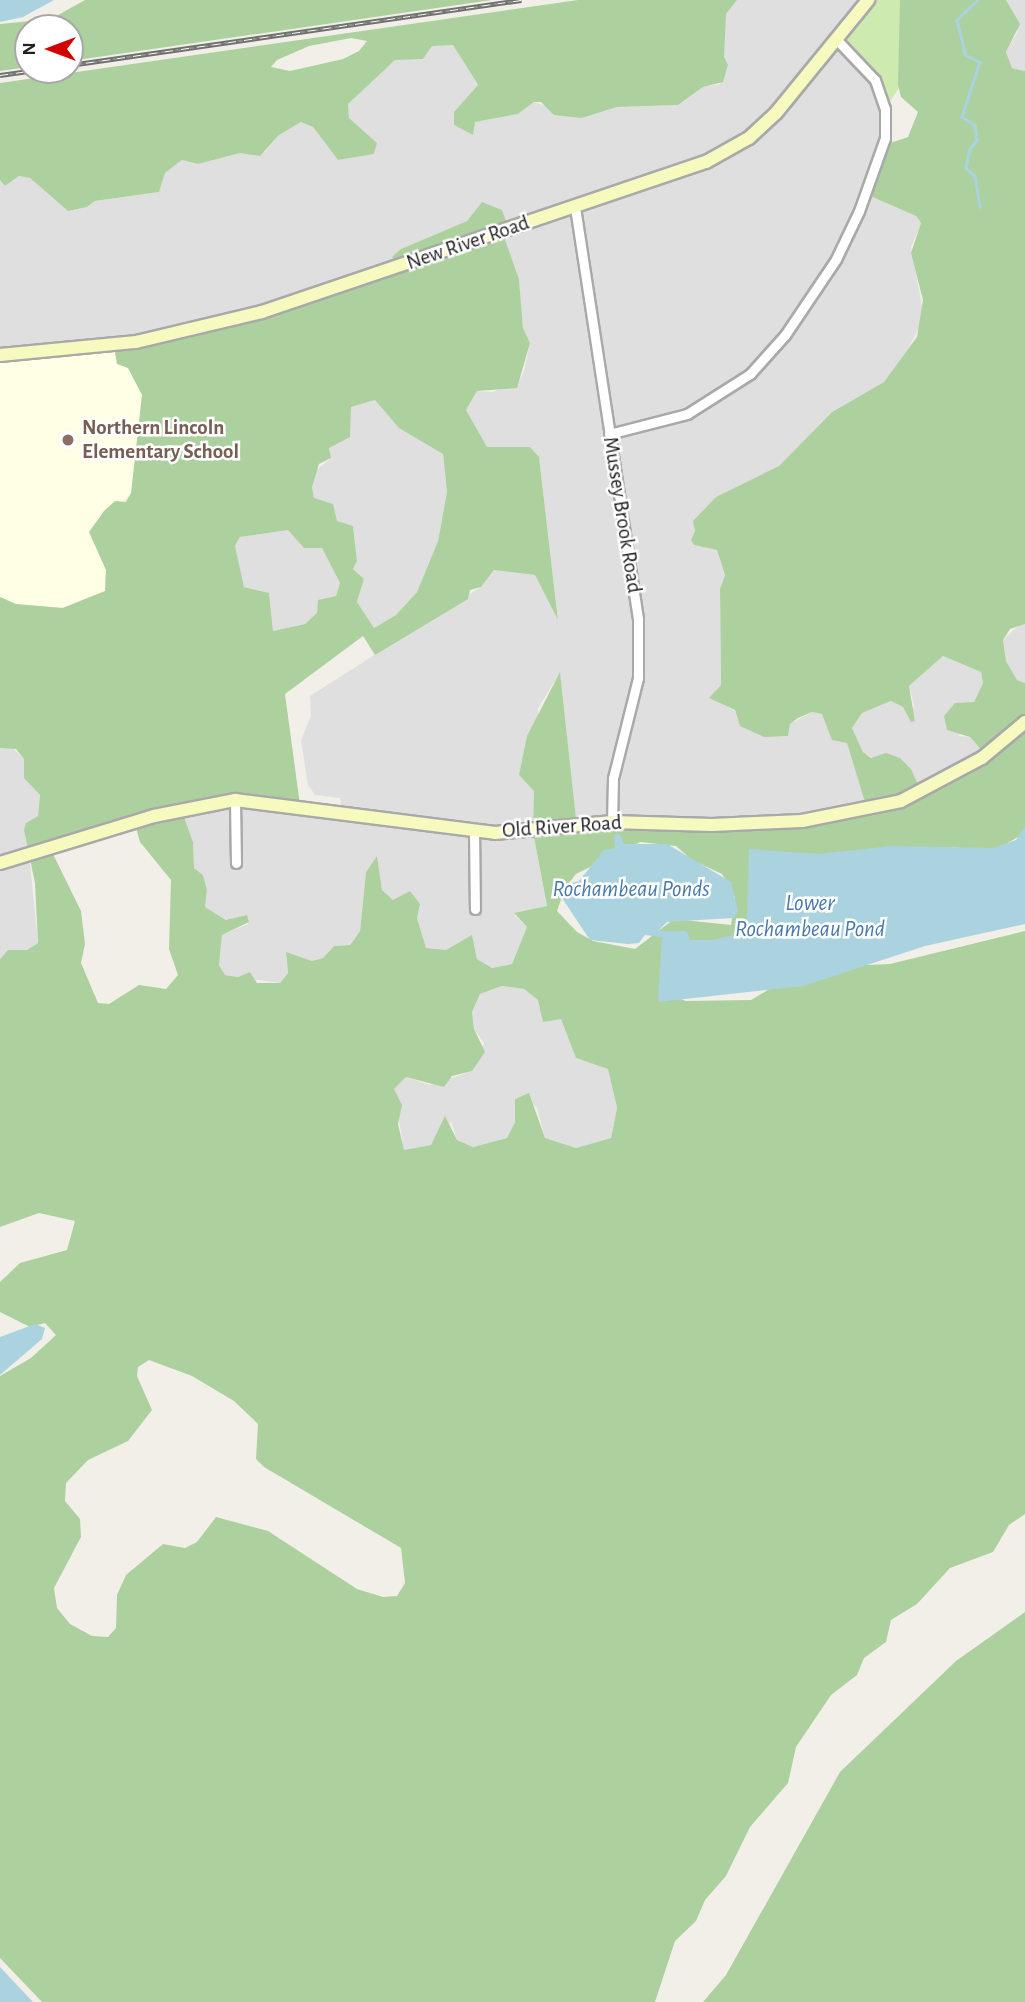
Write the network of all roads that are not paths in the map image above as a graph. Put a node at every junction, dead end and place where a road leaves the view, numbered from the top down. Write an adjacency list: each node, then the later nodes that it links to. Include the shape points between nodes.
1 (868, 0): 2 (main road, New River Road)
2 (836, 39): 3 (main road, New River Road, via 776,113 736,147 682,172); 5 (street, via 875,80 885,109 885,138 859,211 836,258 785,335 750,374 687,414 660,425)
3 (575, 207): 4 (main road, New River Road, via 262,312 191,331 98,348); 5 (street, Mussey Brook Road)
4 (0, 355)
5 (609, 434): 8 (street, Mussey Brook Road, via 638,631 638,678 613,778)
6 (1025, 722): 8 (main road, Old River Road, via 982,758 942,782 901,801 853,813 712,825)
7 (235, 800): 9 (main road, Old River Road); 10 (main road, Old River Road, via 154,816); 11 (street)
8 (612, 822): 9 (main road, Old River Road, via 515,833)
9 (474, 830): 12 (street)
10 (0, 863)
11 (236, 863)
12 (475, 909)

